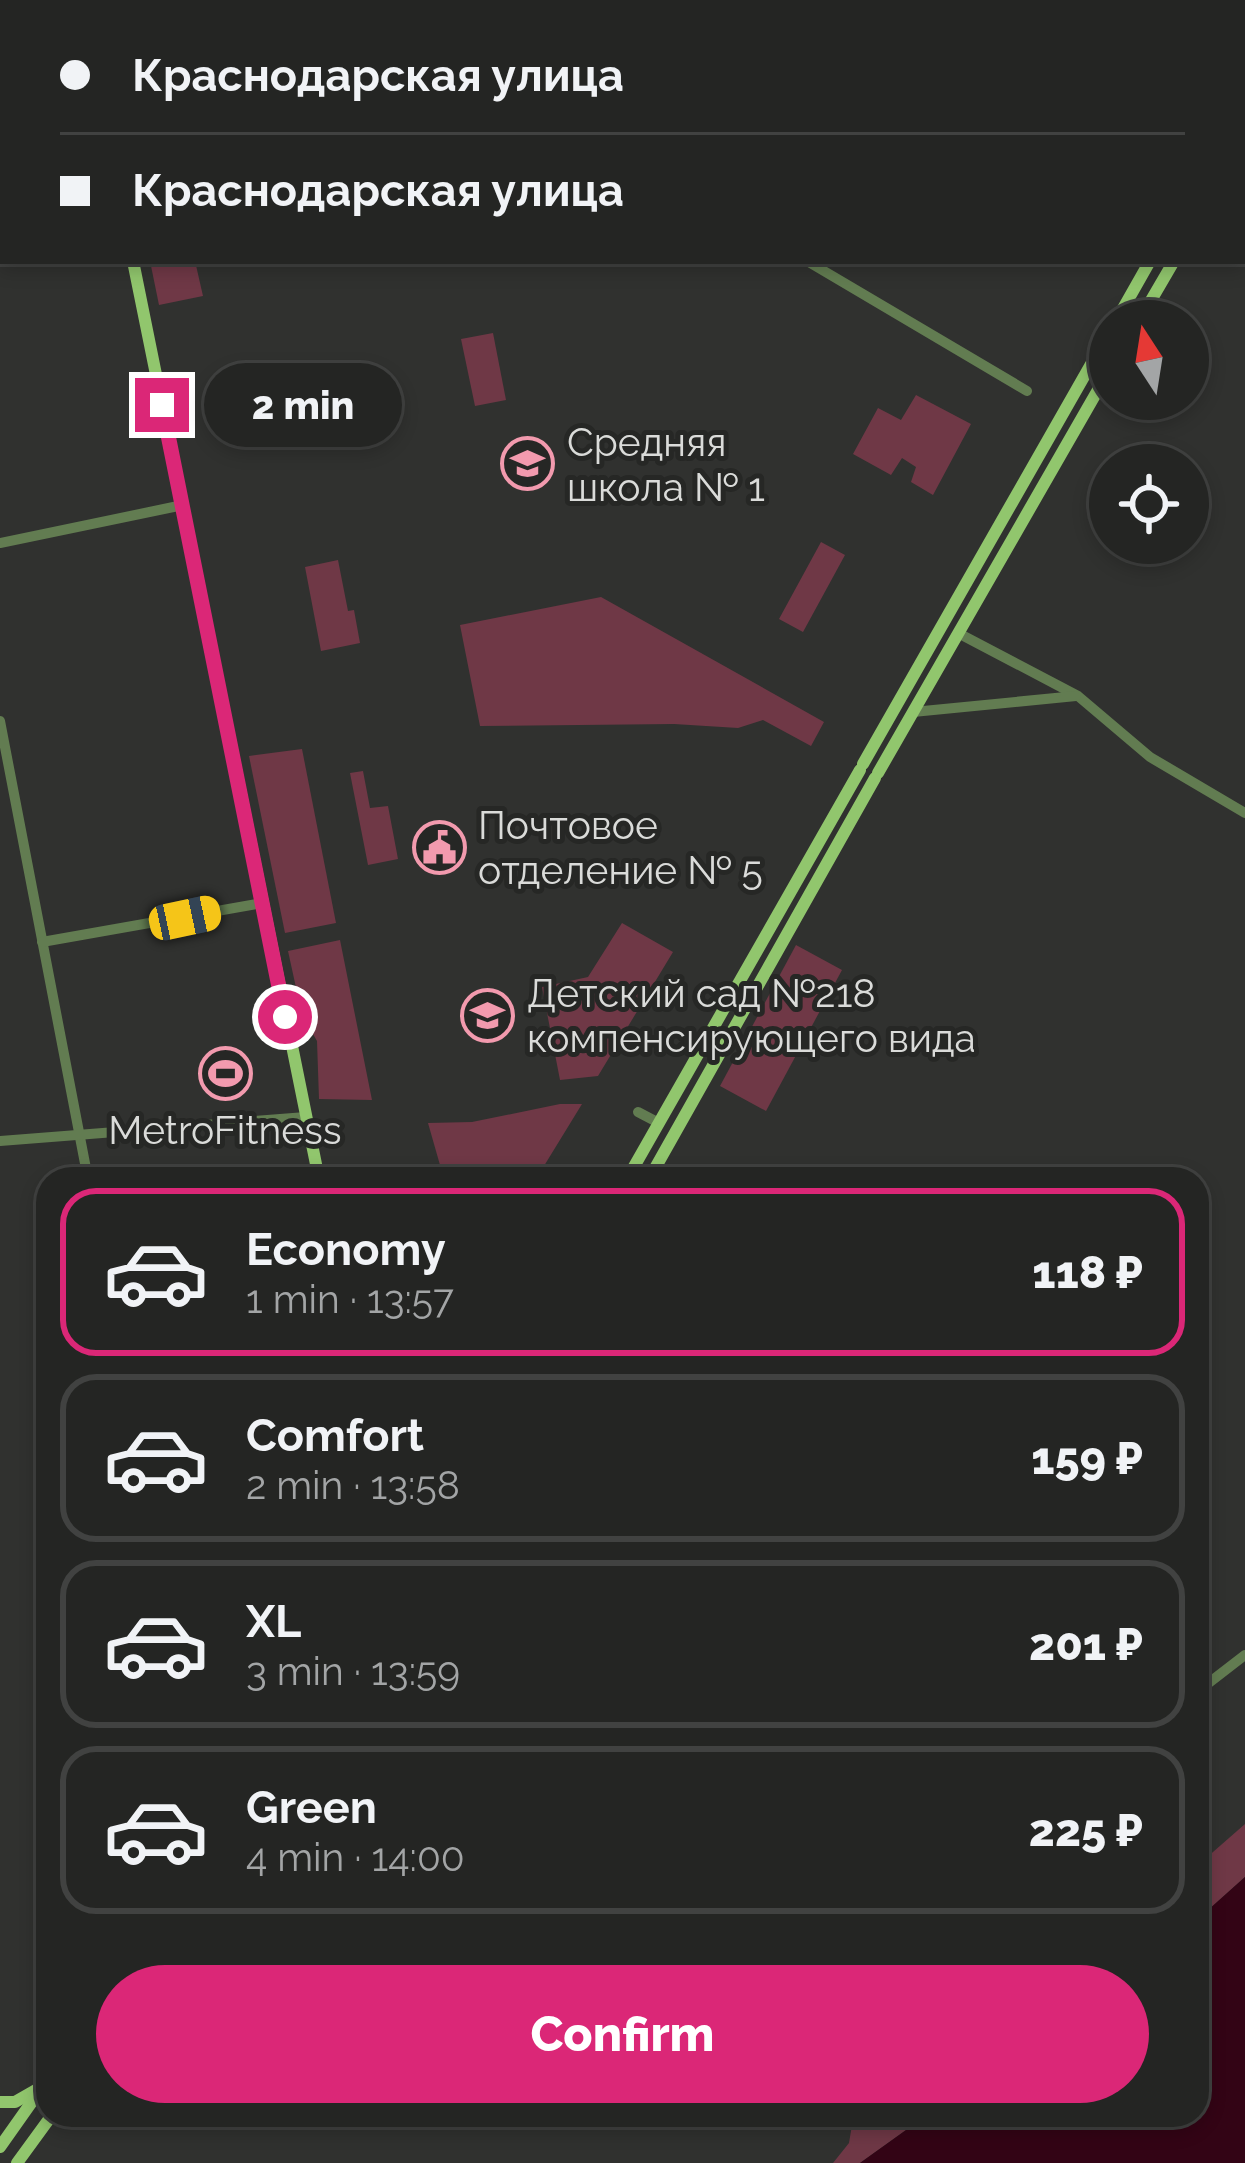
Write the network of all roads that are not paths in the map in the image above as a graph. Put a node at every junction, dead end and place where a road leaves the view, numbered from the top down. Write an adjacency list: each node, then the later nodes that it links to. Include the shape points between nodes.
1 (134, 264): 10 (main road)
2 (812, 264): 8 (street)
3 (1148, 264): 5 (main road)
4 (1172, 264): 6 (main road)
5 (1128, 300)
6 (1151, 300)
7 (1089, 368): 12 (main road)
8 (1028, 391)
9 (1089, 405): 13 (main road)
10 (183, 505): 11 (street); 18 (main road)
11 (0, 543)
12 (942, 627): 13 (main road); 22 (main road)
13 (958, 633): 14 (street); 15 (main road)
14 (1078, 696): 15 (street); 17 (street, via 1150,757)
15 (913, 712): 28 (main road)
16 (0, 722): 19 (street)
17 (1245, 813)
18 (262, 903): 19 (street); 21 (main road)
19 (42, 942): 23 (street)
20 (638, 1112): 22 (street)
21 (306, 1118): 23 (street); 26 (main road)
22 (659, 1123): 27 (main road)
23 (79, 1132): 24 (street); 25 (street)
24 (0, 1141)
25 (86, 1167)
26 (316, 1167)
27 (634, 1167)
28 (656, 1167)
29 (1245, 1655): 30 (street)
30 (1209, 1683)
31 (36, 2090): 33 (main road)
32 (36, 2093): 35 (main road)
33 (0, 2102)
34 (43, 2127): 36 (main road)
35 (6, 2128): 36 (main road); 37 (main road)
36 (30, 2145): 38 (main road)
37 (0, 2147)
38 (17, 2163)

